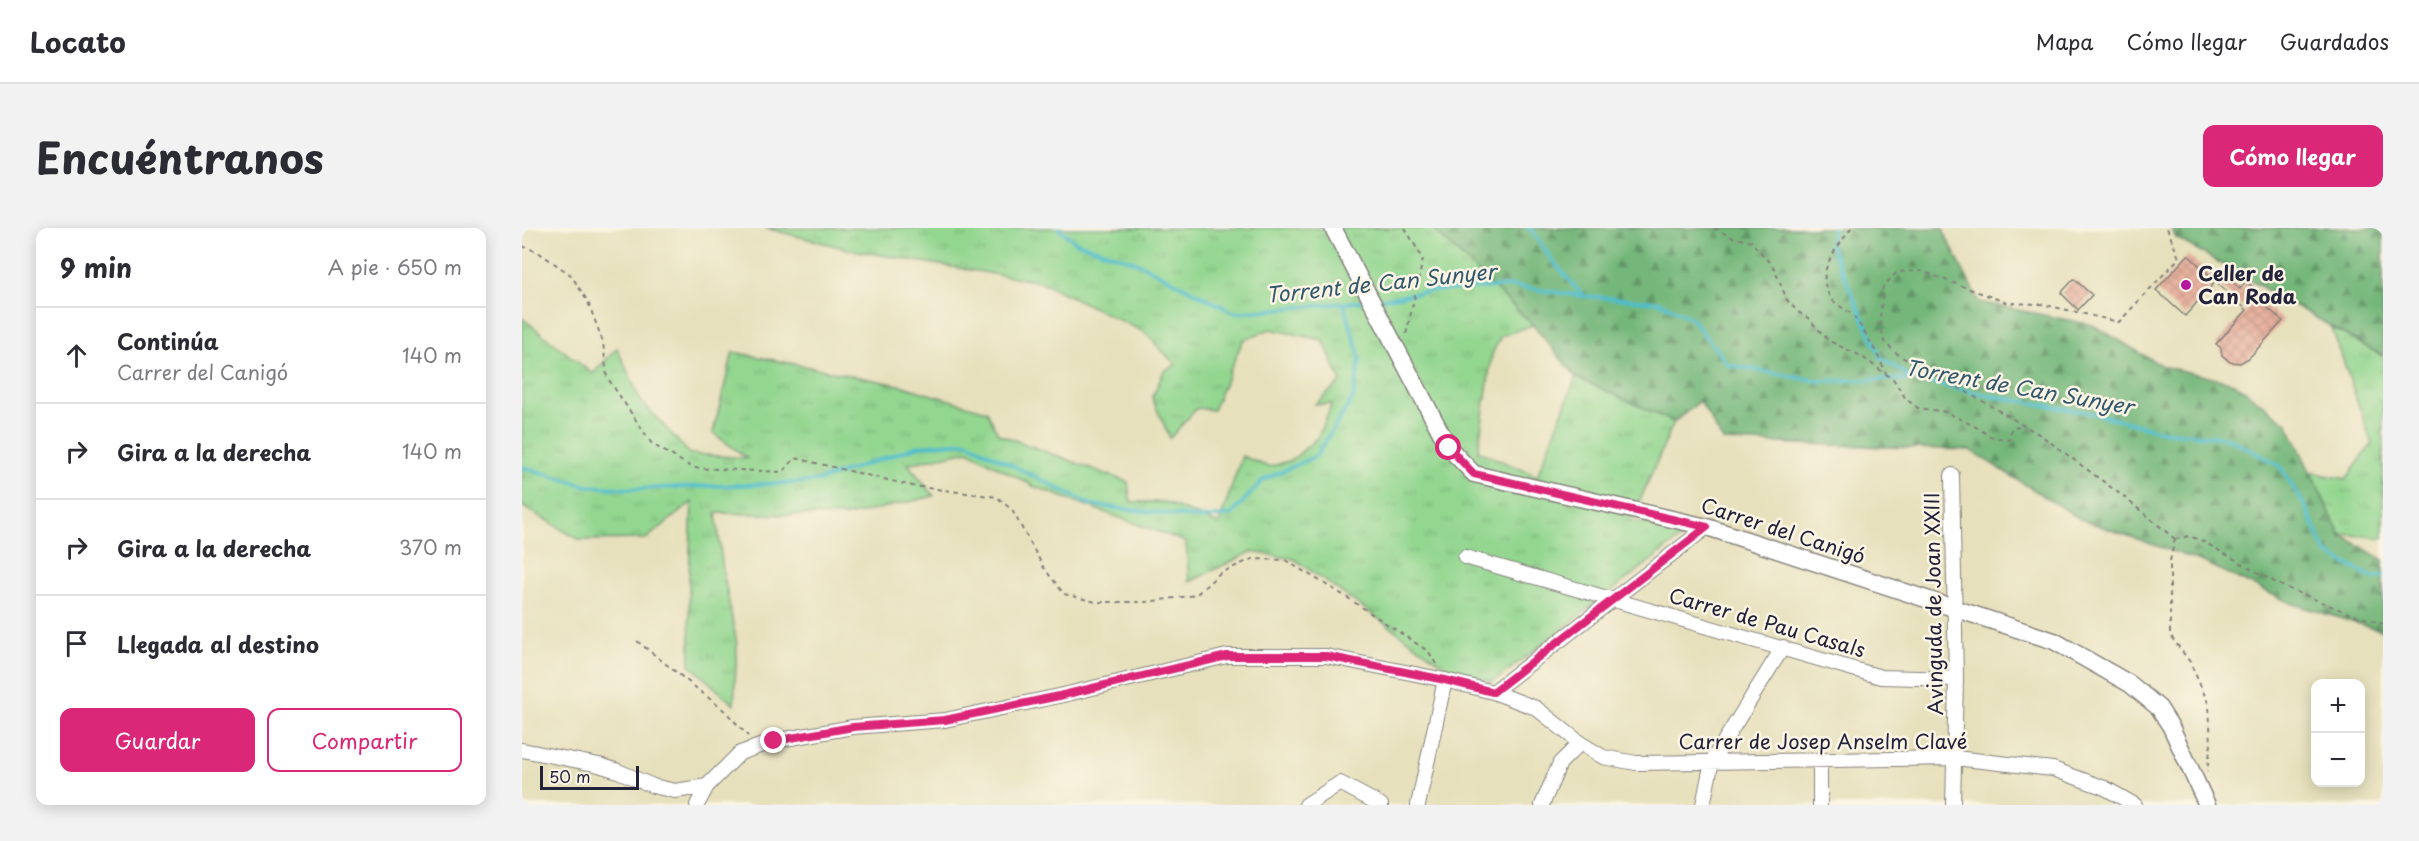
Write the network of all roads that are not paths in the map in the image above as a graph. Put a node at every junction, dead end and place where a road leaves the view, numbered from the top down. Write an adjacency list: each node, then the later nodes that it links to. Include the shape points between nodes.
1 (1336, 234): 3 (street, Carrer del Canigó, via 1449,448 1474,474)
2 (1952, 475): 6 (street, Avinguda de Joan XXIII)
3 (1707, 527): 5 (street); 6 (street, Carrer del Canigó)
4 (1465, 556): 5 (street, Carrer de Pau Casals)
5 (1614, 599): 7 (street, Carrer de Pau Casals); 10 (street)
6 (1955, 609): 8 (street, Avinguda de Joan XXIII); 17 (street, Carrer del Canigó, via 2054,641 2130,684 2159,708 2171,727)
7 (1783, 647): 8 (street, Carrer de Pau Casals, via 1881,677); 15 (street)
8 (1956, 679): 13 (street, Avinguda de Joan XXIII)
9 (1445, 680): 10 (street, Carrer de Josep Anselm Clavé); 16 (street, Carrer de Josep Anselm Clavé, via 1326,656 1227,656 945,720 853,727 774,741 740,753); 21 (street)
10 (1493, 692): 11 (street, Carrer de Josep Anselm Clavé, via 1536,708)
11 (1580, 743): 15 (street, Carrer de Josep Anselm Clavé, via 1602,757 1636,763); 22 (street, via 1560,763)
12 (522, 750): 16 (street, via 599,765 664,789)
13 (1955, 758): 14 (street, Carrer de Josep Anselm Clavé); 25 (street, Avinguda de Joan XXIII); 26 (street, Carrer de Josep Anselm Clavé, via 2053,769 2105,788)
14 (1820, 759): 15 (street, Carrer de Josep Anselm Clavé); 24 (street)
15 (1712, 761): 23 (street)
16 (707, 786): 18 (street, Carrer de Josep Anselm Clavé)
17 (2204, 803)
18 (697, 805)
19 (1306, 805): 20 (street, via 1340,783)
20 (1381, 805)
21 (1418, 805)
22 (1542, 805)
23 (1703, 805)
24 (1820, 805)
25 (1953, 805)
26 (2135, 805)

